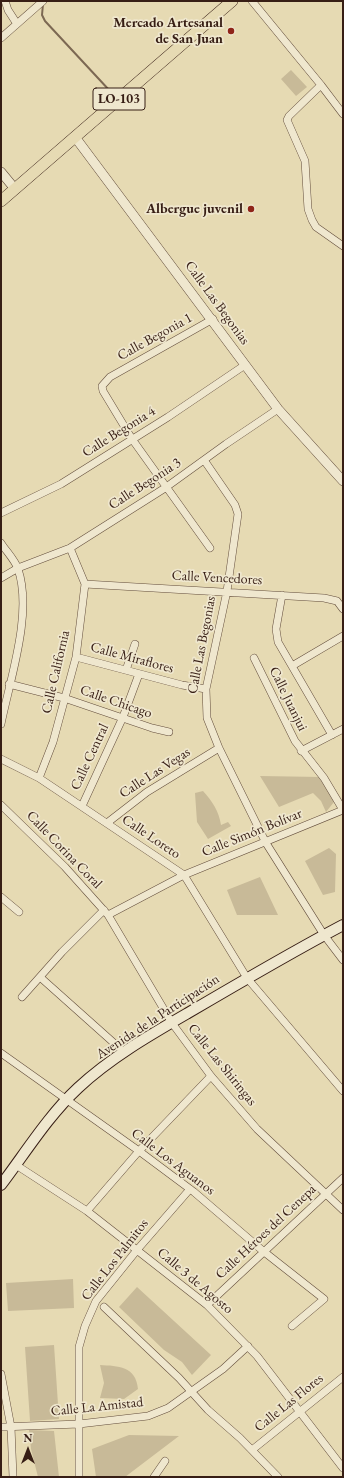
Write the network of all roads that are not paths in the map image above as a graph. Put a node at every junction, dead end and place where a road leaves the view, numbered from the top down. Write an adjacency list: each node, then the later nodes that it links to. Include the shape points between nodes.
1 (5, 1): 5 (street)
2 (43, 1): 5 (street)
3 (232, 1): 9 (main road, LO-103)
4 (252, 1): 7 (street)
5 (17, 24): 6 (street)
6 (1, 38)
7 (321, 85): 8 (street); 13 (street, via 287,120 305,161 308,209 312,220 316,227)
8 (343, 114)
9 (75, 137): 11 (main road, LO-103); 14 (street, Calle Las Begonias)
10 (1, 172): 11 (street)
11 (15, 189): 12 (main road, LO-103)
12 (1, 201)
13 (343, 246)
14 (213, 319): 15 (street, Calle Las Begonias); 17 (street, Calle Begonia 1, via 102,383 102,388)
15 (245, 365): 16 (street, Calle Las Begonias); 17 (street, Calle Begonia 4)
16 (278, 408): 18 (street, Calle Begonia 3); 19 (street, Calle Las Begonias)
17 (132, 440): 20 (street); 21 (street, Calle Begonia 4, via 61,484)
18 (204, 460): 20 (street, Calle Begonia 3); 28 (street, Calle Las Begonias, via 238,509)
19 (343, 481)
20 (166, 488): 23 (street, Calle Begonia 3); 24 (street)
21 (1, 512)
22 (1, 543): 25 (street)
23 (70, 548): 25 (street, Calle Begonia 3); 27 (street, Calle California)
24 (210, 548)
25 (18, 568): 26 (street, Calle Begonia 3); 38 (street, via 23,600 22,630)
26 (1, 578)
27 (85, 584): 28 (street, Calle Vencedores); 33 (street, Calle California)
28 (227, 591): 29 (street, Calle Vencedores); 39 (street, Calle Las Begonias)
29 (282, 595): 30 (street, Calle Vencedores, via 334,600 340,603); 35 (street, via 276,629 278,642)
30 (343, 609)
31 (343, 636): 35 (street)
32 (135, 644): 36 (street)
33 (76, 657): 36 (street, Calle Miraflores); 40 (street, Calle California)
34 (254, 658): 47 (street, Calle Juanjui)
35 (292, 666): 45 (street)
36 (126, 670): 37 (street, Calle Miraflores)
37 (139, 674): 39 (street, Calle Miraflores); 41 (street, Calle Central)
38 (9, 684): 40 (street, Calle Chicago); 42 (street)
39 (206, 689): 46 (street, Calle Las Begonias, via 207,718)
40 (64, 698): 41 (street, Calle Chicago); 49 (street, Calle California, via 53,742)
41 (123, 717): 44 (street, Calle Chicago); 51 (street, Calle Central)
42 (1, 724)
43 (343, 729): 45 (street)
44 (169, 732)
45 (332, 735): 47 (street)
46 (219, 748): 53 (street, Calle Las Vegas, via 147,792); 54 (street, Calle Las Begonias)
47 (301, 751): 52 (street, Calle Juanjui, via 324,778)
48 (1, 759): 49 (street, Calle Loreto)
49 (39, 778): 51 (street, Calle Loreto)
50 (1, 805): 58 (street, Calle Corina Coral, via 65,867)
51 (82, 806): 53 (street, Calle Loreto)
52 (343, 810): 54 (street, Calle Simón Bolívar)
53 (107, 823): 55 (street, Calle Loreto)
54 (266, 843): 55 (street, Calle Simón Bolívar); 60 (street, Calle Las Begonias)
55 (184, 875): 58 (street, Calle Simón Bolívar); 63 (street, Calle Loreto)
56 (1, 897): 57 (street)
57 (19, 912)
58 (106, 913): 62 (street, Calle Simón Bolívar, via 62,952); 65 (street, Calle Las Shiringas)
59 (343, 925): 60 (main road, Avenida de la Participación)
60 (324, 935): 61 (street, Calle Las Begonias); 63 (main road, Avenida de la Participación)
61 (343, 960)
62 (40, 977): 64 (street, Calle Simón Bolívar); 66 (street)
63 (247, 978): 65 (main road, Avenida de la Participación); 69 (street, Calle Loreto)
64 (22, 997)
65 (172, 1022): 66 (main road, Avenida de la Participación); 68 (street, Calle Las Shiringas)
66 (124, 1052): 70 (main road, Avenida de la Participación)
67 (1, 1054): 70 (street, Calle Los Aguanos)
68 (211, 1076): 71 (street); 76 (street, Calle Las Shiringas, via 256,1129)
69 (343, 1092)
70 (65, 1100): 71 (street, Calle Los Aguanos); 72 (main road, Avenida de la Participación)
71 (139, 1151): 75 (street, Calle Los Aguanos); 78 (street)
72 (16, 1165): 74 (main road, Avenida de la Participación); 78 (street, Calle 3 de Agosto)
73 (343, 1178): 76 (street, Calle Héroes del Cenepa)
74 (1, 1185)
75 (190, 1189): 79 (street, Calle Los Palmitos); 80 (street, Calle Los Aguanos)
76 (326, 1195): 77 (street, Calle Las Shiringas); 80 (street, Calle Héroes del Cenepa)
77 (343, 1210)
78 (87, 1211): 79 (street, Calle 3 de Agosto)
79 (137, 1250): 81 (street, Calle 3 de Agosto); 89 (street, Calle Los Palmitos, via 96,1301 85,1326 79,1354)
80 (263, 1251): 81 (street, Calle Héroes del Cenepa); 83 (street, Calle Los Aguanos, via 324,1299)
81 (207, 1305): 84 (street, Calle 3 de Agosto)
82 (104, 1307): 87 (street, via 179,1378)
83 (292, 1326)
84 (248, 1346): 87 (street, Calle La Amistad, via 223,1369); 88 (street, Calle 3 de Agosto)
85 (1, 1374): 91 (street)
86 (343, 1377): 88 (street, Calle Las Flores)
87 (190, 1392): 89 (street, Calle La Amistad, via 168,1408 148,1416); 92 (street)
88 (300, 1411): 92 (street, Calle Las Flores); 94 (street, Calle 3 de Agosto)
89 (79, 1424): 91 (street, Calle La Amistad); 96 (street, Calle Los Palmitos)
90 (1, 1427): 91 (street, Calle La Amistad)
91 (11, 1427): 95 (street)
92 (252, 1450): 98 (street)
93 (165, 1461): 97 (street)
94 (343, 1468)
95 (13, 1477)
96 (78, 1477)
97 (154, 1477)
98 (278, 1477)

